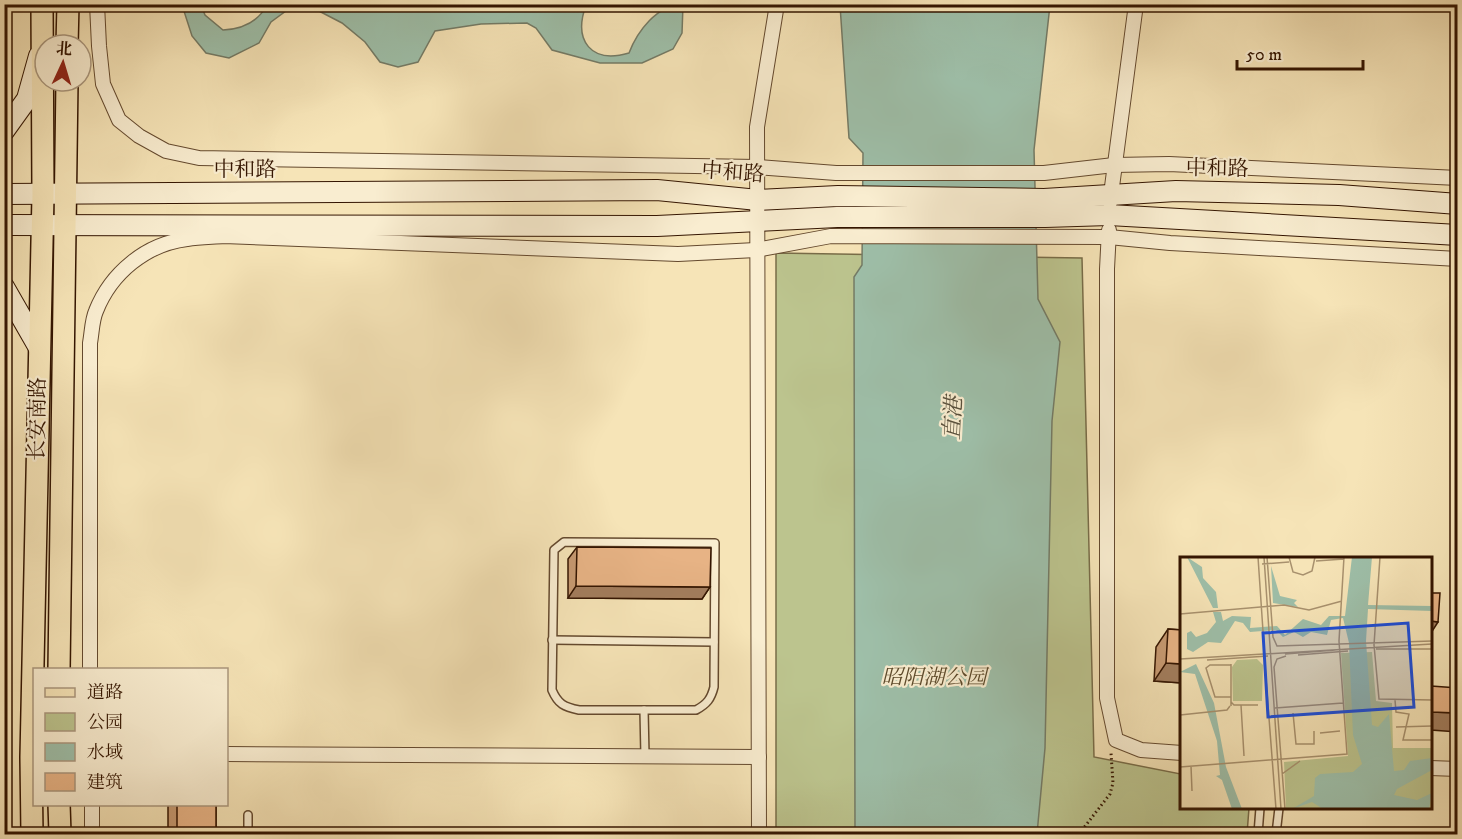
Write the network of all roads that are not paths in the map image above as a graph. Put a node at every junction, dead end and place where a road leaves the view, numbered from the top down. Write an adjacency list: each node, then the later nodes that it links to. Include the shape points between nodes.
1 (42, 4): 6 (main road, 长安南路)
2 (68, 4): 7 (main road)
3 (98, 4): 14 (street, via 103,84 119,120 166,151 199,158)
4 (777, 4): 14 (street, via 758,127)
5 (1136, 4): 13 (street)
6 (43, 33)
7 (67, 33)
8 (4, 76): 12 (street)
9 (33, 78): 12 (main road, via 27,99)
10 (43, 93): 17 (main road, 长安南路)
11 (66, 93): 18 (main road, 长安南路)
12 (5, 131)
13 (1114, 165): 14 (street, via 1044,173 836,173); 15 (street, via 1169,164); 19 (street)
14 (757, 167): 22 (street)
15 (1458, 178)
16 (4, 194): 17 (main road, 中和路)
17 (43, 195): 18 (main road, 中和路); 25 (main road, 长安南路)
18 (65, 195): 22 (main road, 中和路, via 657,190); 26 (main road, 长安南路)
19 (1110, 195): 20 (main road, 中和路, via 1176,191 1339,195); 21 (main road, 中和路); 23 (street)
20 (1458, 204)
21 (1044, 208): 22 (main road, 中和路, via 837,217); 22 (main road, 中和路, via 838,196); 23 (main road, 中和路)
22 (758, 210): 26 (main road, 中和路, via 657,226); 29 (street)
23 (1109, 215): 27 (main road, 中和路); 28 (street)
24 (4, 225): 25 (main road, 中和路)
25 (42, 225): 26 (main road, 中和路); 32 (main road, 长安南路)
26 (64, 225): 35 (main road, 长安南路)
27 (1458, 235)
28 (1109, 237): 29 (street, via 831,236); 30 (street); 38 (street, via 1107,698 1116,740 1141,750)
29 (756, 250): 36 (street, via 678,254 224,236 185,239 154,248 127,265 106,291 95,312 90,343); 41 (street)
30 (1458, 259)
31 (4, 287): 32 (main road)
32 (39, 348): 49 (main road, 长安南路)
33 (552, 640): 34 (lane); 34 (lane, via 554,550 564,542 715,543); 37 (lane, via 552,690 566,708)
34 (714, 642): 37 (lane, via 714,687 705,705 696,710)
35 (59, 668)
36 (90, 668)
37 (644, 710): 40 (lane)
38 (1180, 753)
39 (228, 754): 40 (street)
40 (645, 756): 41 (street)
41 (759, 757): 53 (street)
42 (1432, 768): 43 (street)
43 (1458, 770)
44 (59, 806): 50 (main road)
45 (92, 806): 51 (street)
46 (1260, 809): 54 (lane)
47 (1279, 809): 55 (lane)
48 (248, 815): 52 (lane)
49 (32, 834)
50 (60, 834)
51 (92, 834)
52 (248, 834)
53 (759, 834)
54 (1258, 834)
55 (1276, 834)

